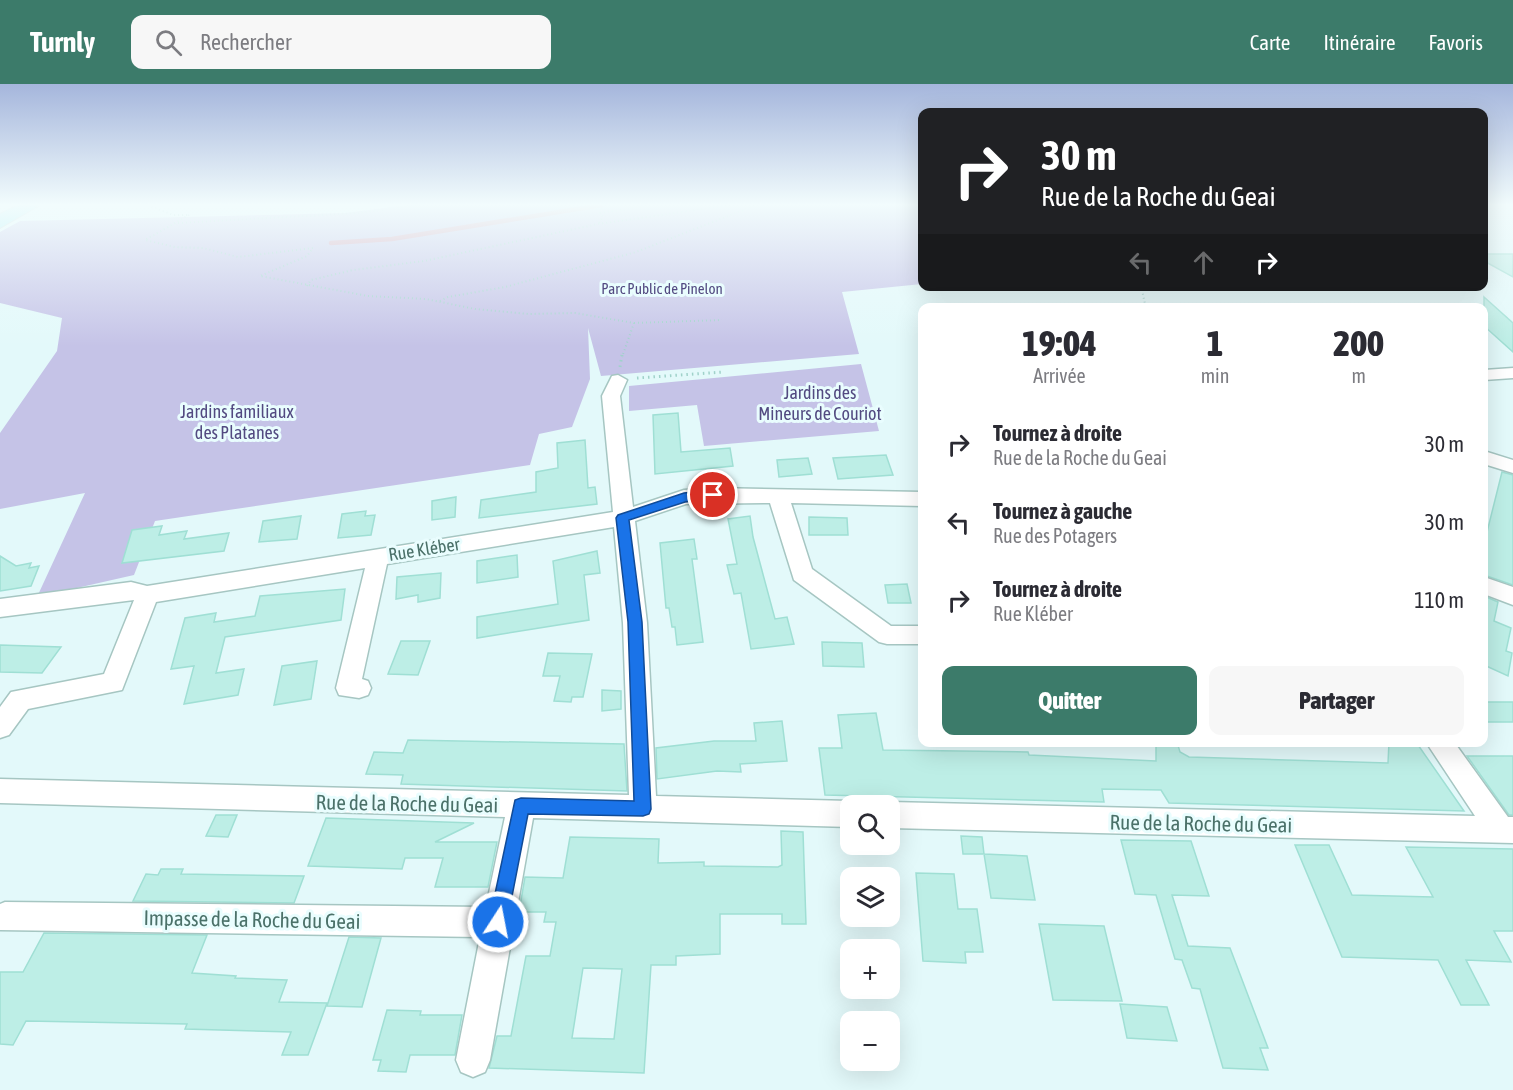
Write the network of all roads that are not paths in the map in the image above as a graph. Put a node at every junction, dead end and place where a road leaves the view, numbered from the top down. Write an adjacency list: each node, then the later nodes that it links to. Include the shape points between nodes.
1 (1513, 373): 2 (street)
2 (1488, 375)
3 (618, 380): 8 (street, via 611,396)
4 (1488, 459): 5 (street)
5 (1513, 467)
6 (778, 496): 7 (street, Rue Kléber); 8 (street, Rue Kléber, via 684,497); 14 (street, via 801,574 887,635)
7 (918, 499)
8 (622, 518): 9 (street, Rue Kléber); 21 (street, via 635,622)
9 (378, 556): 11 (street, Rue Kléber); 15 (street, via 348,688)
10 (1488, 587): 12 (street)
11 (147, 596): 13 (street, Rue Kléber, via 131,591); 16 (street, via 113,683)
12 (1513, 596)
13 (0, 608)
14 (918, 635)
15 (359, 688)
16 (10, 699): 17 (street)
17 (0, 727)
18 (1443, 747): 24 (street)
19 (0, 791): 20 (street, Rue de la Roche du Geai)
20 (521, 806): 21 (street, Rue de la Roche du Geai); 26 (street)
21 (643, 809): 22 (street, Rue de la Roche du Geai)
22 (840, 814)
23 (900, 815): 24 (street, Rue de la Roche du Geai)
24 (1507, 830)
25 (5, 917): 26 (street, Impasse de la Roche du Geai)
26 (498, 922): 27 (street)
27 (473, 1060)

